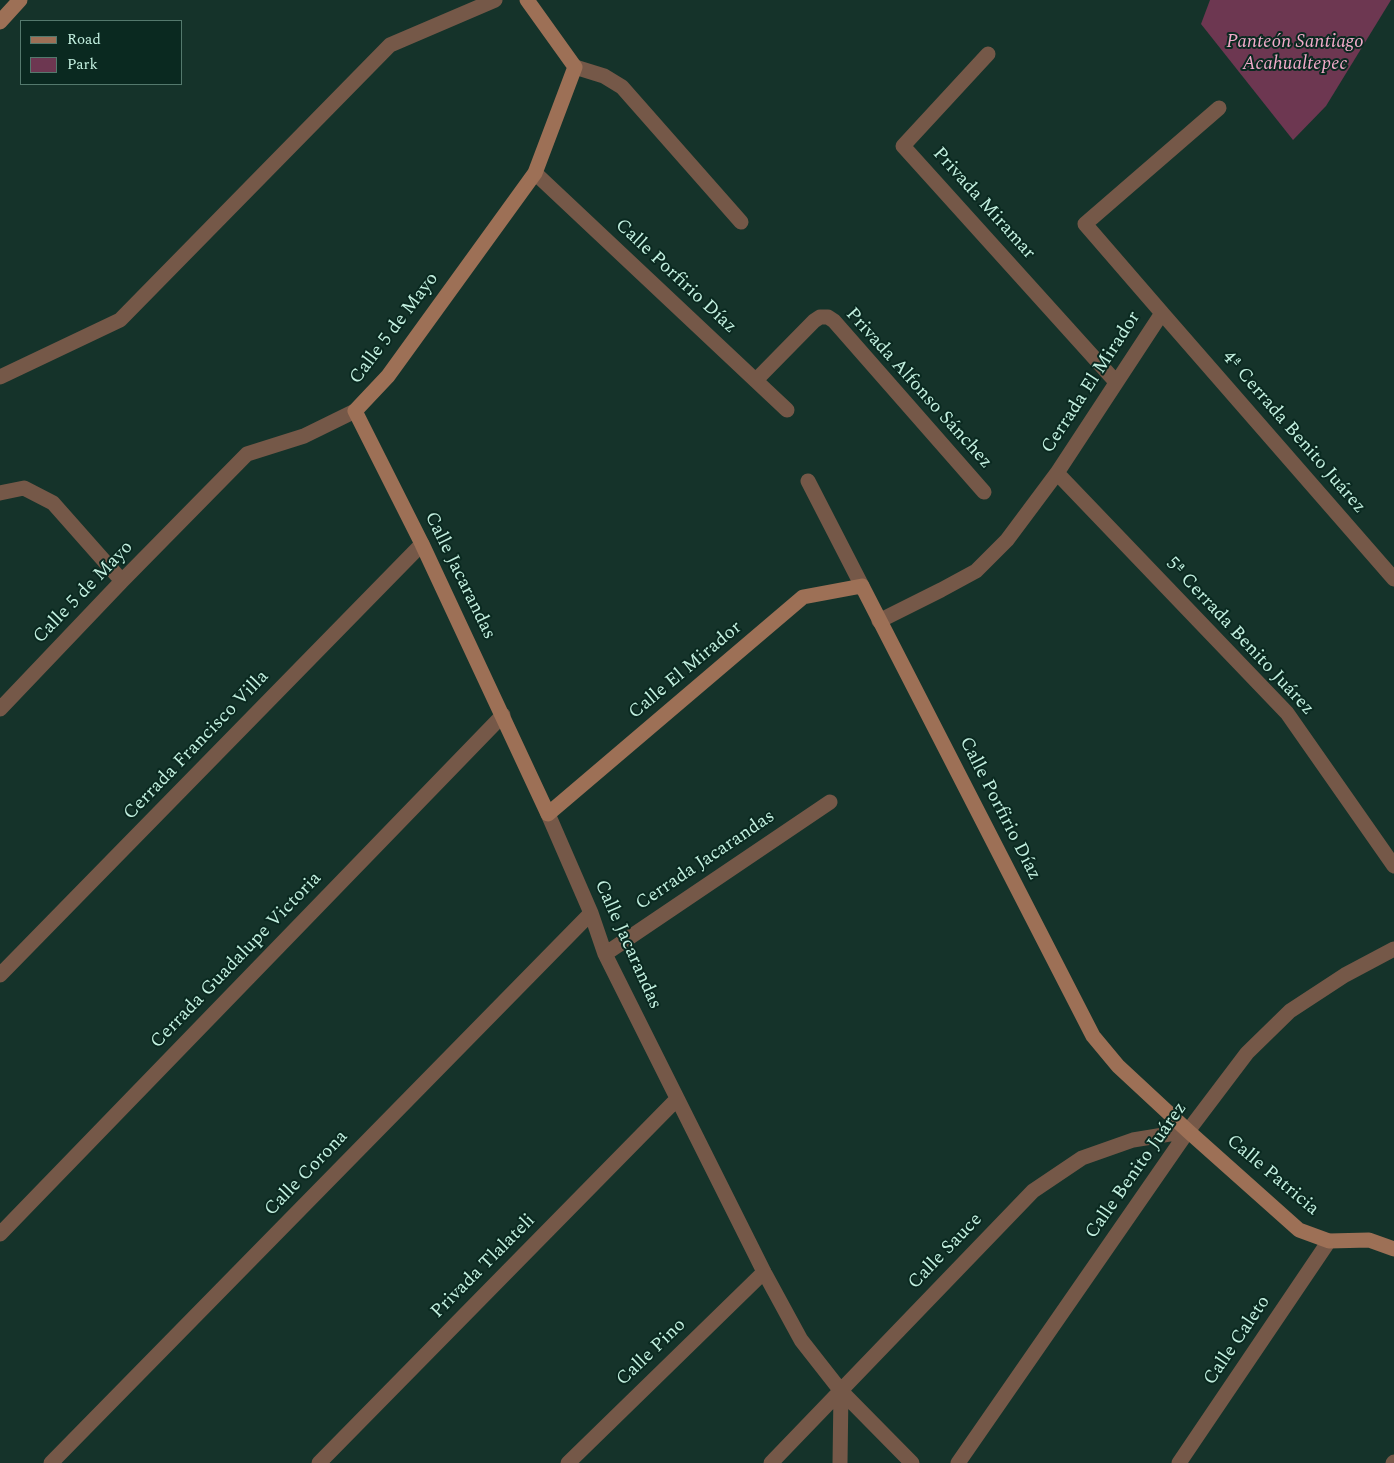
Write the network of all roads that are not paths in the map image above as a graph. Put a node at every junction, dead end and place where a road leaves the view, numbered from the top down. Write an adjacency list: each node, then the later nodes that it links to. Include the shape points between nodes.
1 (20, 0): 4 (street)
2 (495, 0): 11 (street, via 390,45 120,320)
3 (527, 0): 6 (street)
4 (0, 22)
5 (988, 54): 13 (street, Privada Miramar, via 904,146)
6 (575, 68): 8 (street, Calle 5 de Mayo); 9 (street, via 604,76 622,87)
7 (1219, 108): 10 (street, Cerrada El Mirador, via 1085,224)
8 (535, 173): 12 (street, Calle Porfirio Díaz); 15 (street, Calle 5 de Mayo, via 388,376)
9 (741, 222)
10 (1162, 312): 13 (street, Cerrada El Mirador); 21 (street, 4ª Cerrada Benito Juárez)
11 (0, 377)
12 (756, 380): 14 (street, Calle Porfirio Díaz); 18 (street, Privada Alfonso Sánchez, via 814,321 820,317 828,318)
13 (1116, 382): 16 (street, Cerrada El Mirador)
14 (787, 410)
15 (356, 411): 20 (street, Calle Jacarandas); 22 (street, Calle 5 de Mayo, via 304,436 247,454)
16 (1057, 473): 24 (street, Cerrada El Mirador, via 1007,540 976,571); 29 (street, 5ª Cerrada Benito Juárez, via 1287,713)
17 (808, 481): 23 (street, Calle Porfirio Díaz)
18 (984, 492)
19 (0, 493): 22 (street, via 24,488 53,502)
20 (422, 544): 26 (street, Calle Jacarandas); 33 (street, Cerrada Francisco Villa)
21 (1394, 579)
22 (122, 582): 25 (street, Calle 5 de Mayo)
23 (862, 586): 24 (street, Calle Porfirio Díaz); 28 (street, Calle El Mirador, via 803,597)
24 (879, 621): 35 (street, Calle Porfirio Díaz, via 1094,1036 1118,1066)
25 (0, 709)
26 (503, 715): 28 (street, Calle Jacarandas); 36 (street, Cerrada Guadalupe Victoria)
27 (830, 802): 32 (street, Cerrada Jacarandas)
28 (548, 814): 30 (street, Calle Jacarandas)
29 (1394, 866)
30 (591, 913): 32 (street, Calle Jacarandas); 41 (street, Calle Corona)
31 (1394, 949): 35 (street, Calle Benito Juárez, via 1345,975 1290,1011 1247,1053)
32 (605, 954): 34 (street, Calle Jacarandas)
33 (0, 975)
34 (678, 1099): 39 (street, Calle Jacarandas); 42 (street, Privada Tlalateli)
35 (1188, 1131): 37 (street, Calle Patricia, via 1299,1230); 40 (street, Calle Sauce, via 1133,1140 1082,1158 1033,1191); 47 (street, Calle Benito Juárez)
36 (0, 1234)
37 (1329, 1241): 38 (street, Calle Patricia, via 1369,1240); 48 (street, Calle Caleto)
38 (1394, 1249)
39 (764, 1272): 40 (street, Calle Jacarandas, via 801,1340); 43 (street, Calle Pino)
40 (841, 1391): 44 (street, Calle Sauce); 45 (street); 46 (street, Calle Jacarandas)
41 (51, 1463)
42 (319, 1463)
43 (568, 1463)
44 (771, 1463)
45 (840, 1463)
46 (912, 1463)
47 (958, 1463)
48 (1179, 1463)

